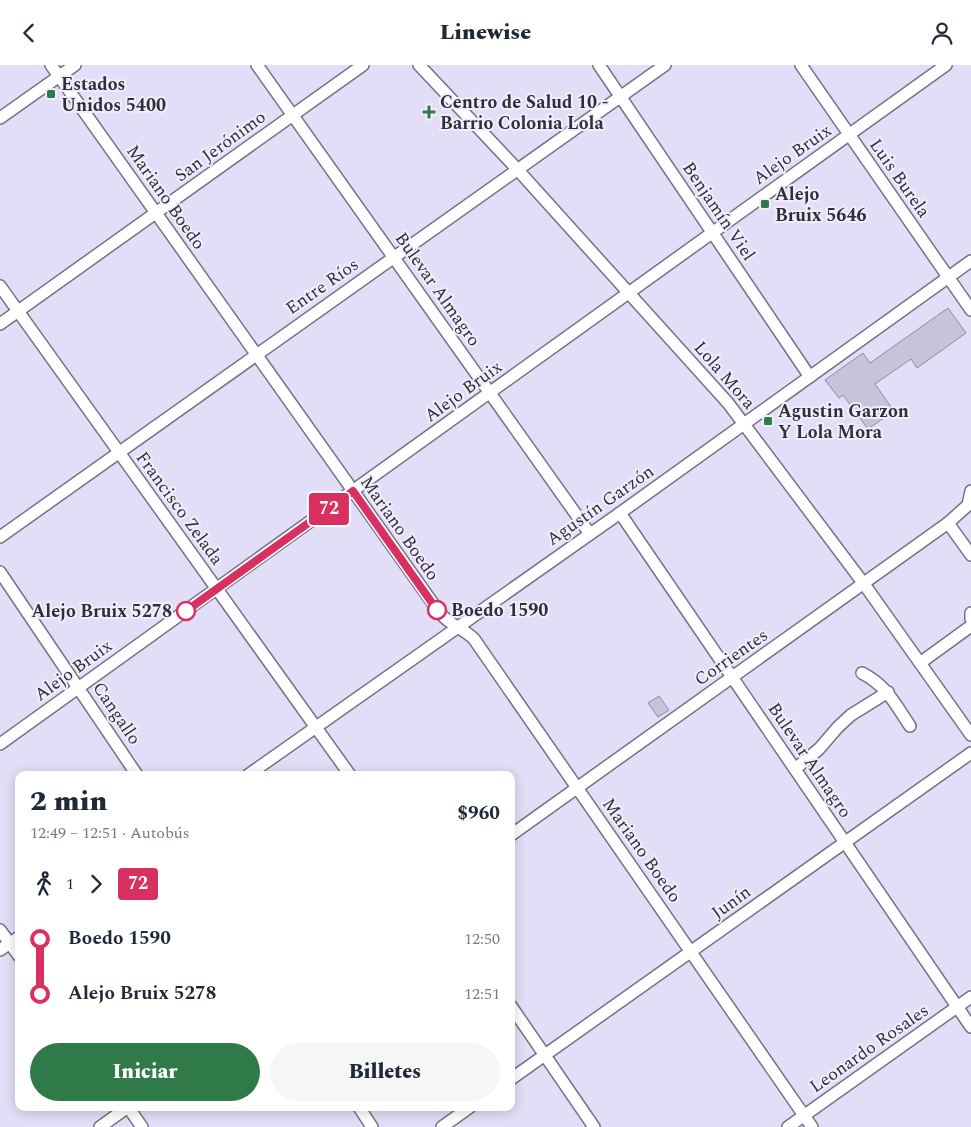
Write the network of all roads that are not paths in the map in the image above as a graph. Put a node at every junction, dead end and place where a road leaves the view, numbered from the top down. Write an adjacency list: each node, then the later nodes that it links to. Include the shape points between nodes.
1 (51, 65): 10 (street, Mariano Boedo)
2 (75, 65): 10 (street)
3 (257, 65): 12 (street, Bulevar Almagro)
4 (363, 65): 12 (street, San Jerónimo)
5 (419, 65): 15 (street, Lola Mora)
6 (599, 65): 11 (street, Benjamín Viel)
7 (665, 65): 11 (street, Entre Ríos)
8 (801, 65): 14 (street, Luis Burela)
9 (946, 65): 14 (street, Alejo Bruix)
10 (59, 76): 13 (street); 16 (street, Mariano Boedo)
11 (620, 97): 15 (street, Entre Ríos); 17 (street, Benjamín Viel)
12 (293, 115): 16 (street, San Jerónimo); 18 (street, Bulevar Almagro)
13 (0, 118)
14 (849, 135): 17 (street, Alejo Bruix); 20 (street, Luis Burela)
15 (518, 169): 18 (street, Entre Ríos); 22 (street, Lola Mora)
16 (156, 213): 24 (street, San Jerónimo); 26 (street, Mariano Boedo)
17 (712, 232): 22 (street, Alejo Bruix); 27 (street, Benjamín Viel)
18 (394, 257): 26 (street, Entre Ríos); 28 (street, Bulevar Almagro)
19 (971, 261): 20 (street, Agustín Garzón)
20 (948, 277): 23 (street, Luis Burela); 27 (street, Agustín Garzón)
21 (0, 286): 24 (street, Francisco Zelada)
22 (629, 294): 28 (street, Alejo Bruix); 29 (street, Lola Mora)
23 (971, 310)
24 (18, 311): 25 (street, San Jerónimo); 30 (street, Francisco Zelada)
25 (0, 324)
26 (255, 355): 30 (street, Entre Ríos); 31 (street, Mariano Boedo)
27 (810, 377): 29 (street, Agustín Garzón)
28 (490, 393): 31 (street, Alejo Bruix); 36 (street, Bulevar Almagro)
29 (745, 424): 34 (street, Agustín Garzón); 40 (street, Lola Mora)
30 (118, 453): 37 (street, Entre Ríos); 41 (street, Francisco Zelada)
31 (353, 491): 41 (street, Alejo Bruix); 45 (street, Mariano Boedo, via 439,612)
32 (971, 491): 33 (street)
33 (969, 505): 35 (street, Corrientes)
34 (620, 513): 36 (street, Agustín Garzón); 48 (street, Bulevar Almagro)
35 (948, 523): 38 (street); 40 (street, Corrientes)
36 (590, 534): 45 (street, Agustín Garzón)
37 (0, 537)
38 (971, 555)
39 (0, 572): 49 (street, Cangallo)
40 (864, 583): 46 (street, Lola Mora); 48 (street, Corrientes)
41 (216, 589): 49 (street, Alejo Bruix); 52 (street, Francisco Zelada)
42 (971, 613): 43 (street)
43 (971, 619)
44 (971, 626): 46 (street)
45 (456, 627): 52 (street, Agustín Garzón); 60 (street, Mariano Boedo, via 474,639)
46 (920, 663): 53 (street, Lola Mora)
47 (862, 673): 50 (street)
48 (732, 677): 56 (street, Bulevar Almagro); 60 (street, Corrientes)
49 (78, 687): 54 (street, Alejo Bruix); 57 (street, Cangallo)
50 (888, 692): 51 (street); 56 (street, via 852,715 820,749)
51 (910, 726)
52 (316, 727): 58 (street, Agustín Garzón); 59 (street, Francisco Zelada)
53 (971, 735)
54 (0, 744)
55 (971, 753): 62 (street, Junín)
56 (795, 769): 62 (street, Bulevar Almagro)
57 (134, 771)
58 (254, 771)
59 (347, 771)
60 (577, 787): 61 (street, Corrientes); 65 (street, Mariano Boedo)
61 (515, 832)
62 (844, 842): 65 (street, Junín); 67 (street, Bulevar Almagro)
63 (0, 929): 64 (street)
64 (10, 943)
65 (692, 951): 70 (street, Junín); 76 (street, Mariano Boedo)
66 (971, 997): 67 (street, Leonardo Rosales)
67 (957, 1007): 69 (street, Bulevar Almagro); 76 (street, Leonardo Rosales)
68 (515, 1012): 70 (street)
69 (971, 1027)
70 (546, 1055): 71 (street, Junín); 81 (street)
71 (515, 1076)
72 (122, 1111): 77 (street)
73 (131, 1111): 78 (street)
74 (362, 1111): 79 (street)
75 (464, 1111): 80 (street)
76 (804, 1116): 82 (street, Leonardo Rosales); 83 (street, Mariano Boedo)
77 (100, 1127)
78 (142, 1127)
79 (372, 1127)
80 (442, 1127)
81 (594, 1127)
82 (788, 1127)
83 (812, 1127)

